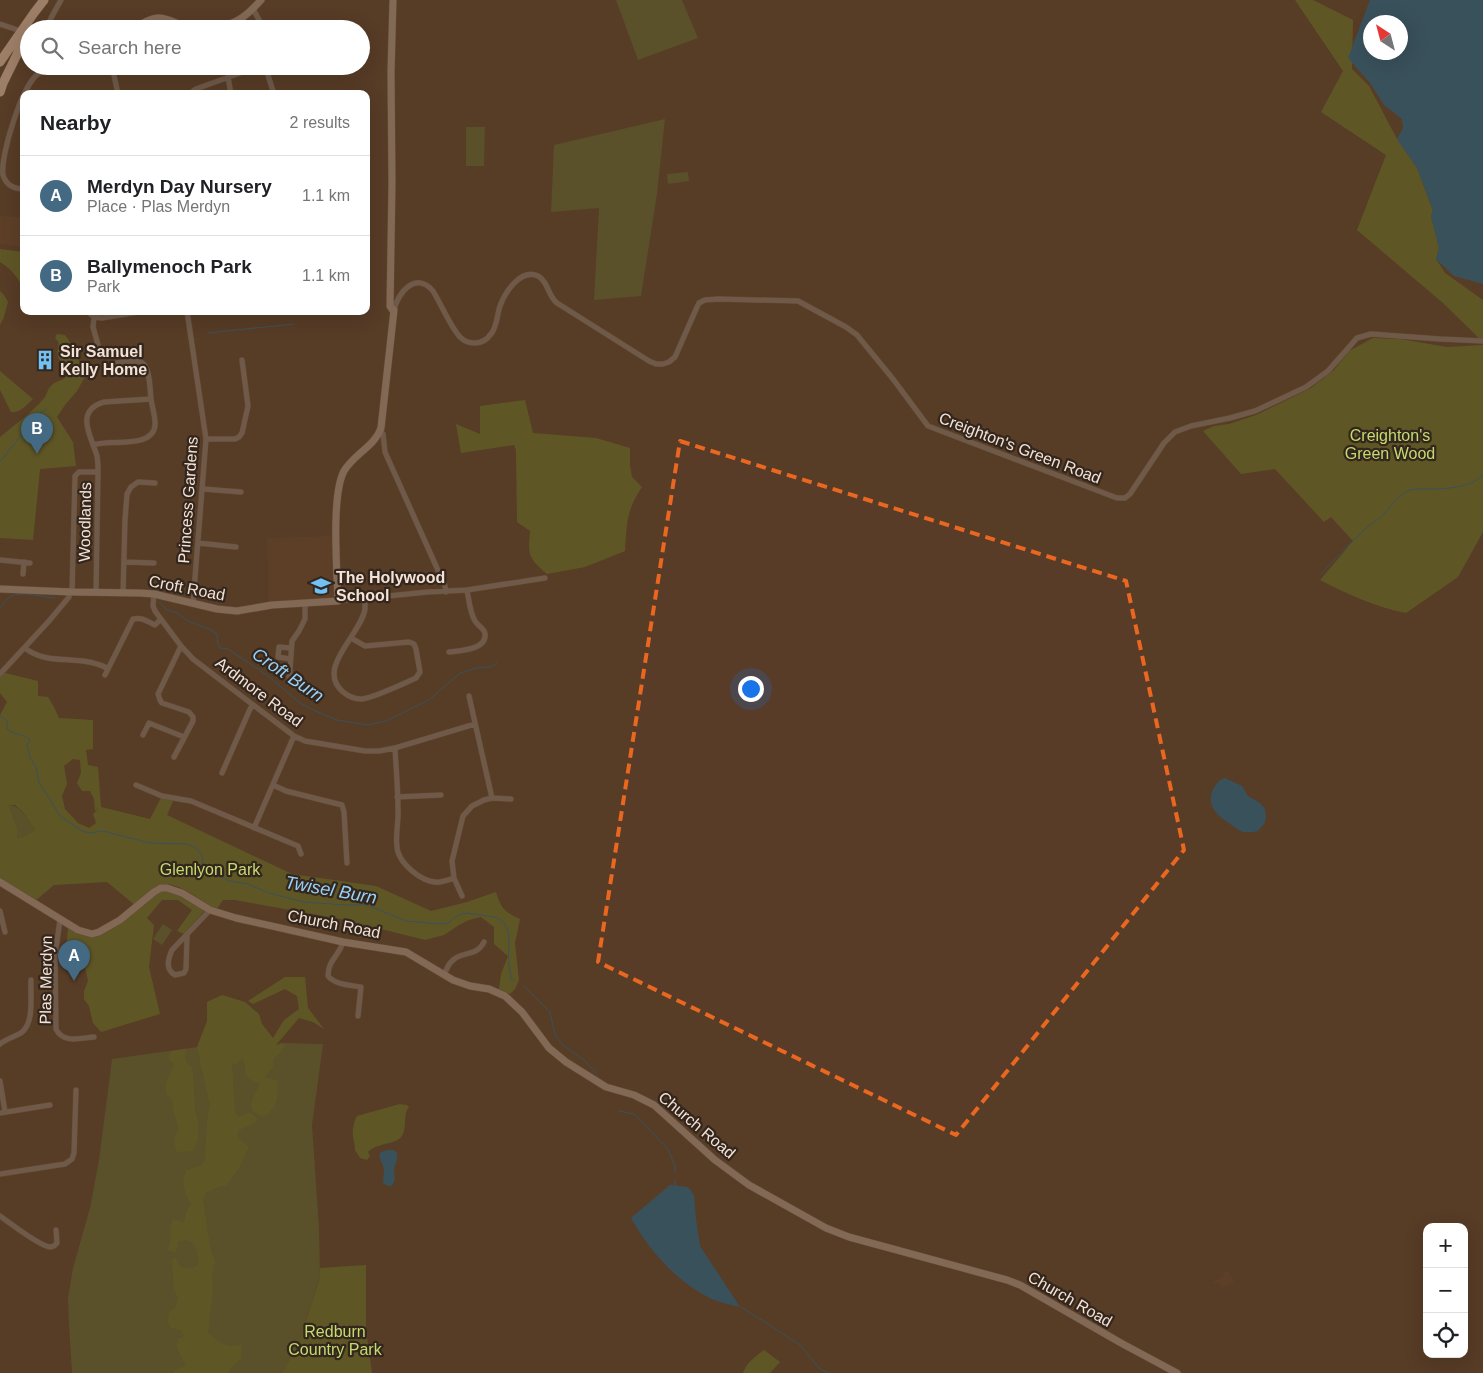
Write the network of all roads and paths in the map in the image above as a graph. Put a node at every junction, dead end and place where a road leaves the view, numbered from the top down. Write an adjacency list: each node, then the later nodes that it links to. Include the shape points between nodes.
1 (45, 0): 6 (highway)
2 (61, 0): 7 (street)
3 (393, 0): 31 (street, via 390,306)
4 (258, 1): 5 (street)
5 (253, 9): 10 (street); 11 (street)
6 (32, 20)
7 (50, 20)
8 (146, 20): 9 (street, via 162,17)
9 (170, 20)
10 (238, 20)
11 (259, 20)
12 (0, 24): 13 (street)
13 (20, 29)
14 (20, 39): 15 (highway)
15 (15, 47): 16 (street); 17 (highway); 28 (highway)
16 (20, 50)
17 (2, 59)
18 (37, 75): 23 (street)
19 (114, 75): 24 (street)
20 (236, 75): 22 (street)
21 (268, 75): 27 (street)
22 (228, 78): 25 (street); 26 (street)
23 (26, 90)
24 (117, 90)
25 (194, 90)
26 (231, 90)
27 (273, 90)
28 (0, 92)
29 (20, 102): 30 (street, via 6,143 2,168 8,184)
30 (20, 189)
31 (394, 310): 35 (street, Creighton's Green Road, via 405,289 423,284 434,294 459,336 470,342 480,342 492,333 501,304 510,289 521,278 535,275 544,281 557,303 649,361 659,364 669,362 677,355 699,303 703,301 798,301 857,335 928,426 1119,498 1130,494 1175,432 1255,411 1306,387 1328,371 1357,338 1371,334); 40 (street)
32 (120, 315): 34 (street)
33 (188, 315): 41 (street, Princess Gardens)
34 (94, 317): 36 (street)
35 (1483, 341)
36 (98, 345)
37 (242, 360): 41 (street, via 248,406 242,433 235,439)
38 (114, 366): 39 (street, via 116,363 143,364)
39 (151, 399): 42 (street, via 155,426 149,437 140,441); 42 (street, via 104,402 94,407 86,422)
40 (380, 431): 57 (street, via 385,452); 62 (street, via 348,465 340,485)
41 (206, 439): 45 (street, Princess Gardens)
42 (93, 445): 43 (street)
43 (98, 472): 56 (street, Woodlands, via 79,472 75,476); 58 (street, Woodlands)
44 (155, 483): 50 (street, via 138,482 128,492)
45 (203, 488): 46 (street); 47 (street, Princess Gardens)
46 (241, 492)
47 (198, 543): 48 (street); 63 (street, Princess Gardens)
48 (236, 547)
49 (0, 560): 52 (street, via 27,562)
50 (124, 562): 51 (street); 59 (street)
51 (154, 563)
52 (23, 574)
53 (545, 578): 55 (street)
54 (0, 589): 56 (street, Croft Road)
55 (467, 590): 57 (street); 70 (street, via 474,618 484,631 484,637 474,648)
56 (71, 592): 58 (street, Croft Road); 68 (street)
57 (446, 592): 61 (street)
58 (96, 593): 59 (street, Croft Road)
59 (123, 593): 60 (street, Croft Road)
60 (154, 594): 63 (street, Croft Road); 65 (street, Ardmore Road, via 153,606)
61 (364, 598): 62 (street); 66 (street, via 364,614)
62 (338, 601): 64 (street, Croft Road)
63 (193, 603): 64 (street, Croft Road, via 237,611)
64 (305, 603): 69 (street, via 305,619)
65 (161, 619): 67 (street, Ardmore Road); 72 (street, via 155,624 146,619 133,619)
66 (352, 638): 66 (street, via 334,671 339,687 348,695 364,699 419,676 416,648 412,643 365,646)
67 (181, 646): 77 (street, Ardmore Road, via 193,659); 81 (street, via 158,696 162,703 192,716)
68 (25, 648): 72 (street, via 43,657 90,662); 73 (street)
69 (291, 648): 71 (street); 71 (street, via 279,647 278,656)
70 (448, 652)
71 (290, 659): 75 (street)
72 (108, 668): 74 (street)
73 (0, 674)
74 (105, 675)
75 (289, 683)
76 (469, 696): 78 (street)
77 (254, 705): 80 (street, Ardmore Road); 84 (street)
78 (475, 724): 82 (street, Ardmore Road); 89 (street)
79 (144, 735): 81 (street, via 149,723)
80 (294, 736): 82 (street, Ardmore Road, via 305,741 365,751); 86 (street)
81 (184, 737): 83 (street)
82 (395, 748): 88 (street)
83 (174, 757)
84 (222, 772)
85 (136, 785): 91 (street, via 162,796 191,801)
86 (273, 785): 91 (street); 93 (street, via 342,805)
87 (441, 795): 88 (street)
88 (397, 797): 94 (street, via 397,848 402,859 429,881 442,882)
89 (492, 798): 90 (street); 94 (street, via 476,803 463,816 452,856)
90 (511, 799)
91 (254, 828): 92 (street, via 298,846)
92 (301, 854)
93 (347, 863)
94 (454, 878): 96 (street)
95 (1, 884): 99 (street, Church Road)
96 (462, 896)
97 (210, 910): 99 (street, Church Road, via 182,893 161,888 99,932 92,934 78,930); 101 (street); 102 (street, Church Road)
98 (0, 911): 100 (street)
99 (60, 920): 107 (street, Plas Merdyn, via 55,956 56,1029 66,1039)
100 (5, 932)
101 (187, 935): 101 (street, via 186,969 182,974 175,974 169,969 168,958)
102 (343, 942): 104 (street, Church Road, via 406,952); 106 (street, via 340,952 331,961 328,976 340,983 361,986)
103 (484, 942): 104 (street, via 478,951 451,961)
104 (444, 975): 116 (street, Church Road, via 461,984 489,989 505,996 522,1012 555,1055 601,1084 654,1105 715,1160 779,1203 849,1237 1020,1285)
105 (30, 980): 108 (street, via 28,1024)
106 (358, 1016)
107 (94, 1038)
108 (0, 1044)
109 (0, 1082): 112 (street)
110 (76, 1090): 113 (street, via 74,1155 70,1161)
111 (50, 1105): 112 (street)
112 (3, 1113)
113 (0, 1174)
114 (0, 1216): 115 (street, via 39,1243 49,1246 56,1243)
115 (56, 1230)
116 (1177, 1373)

